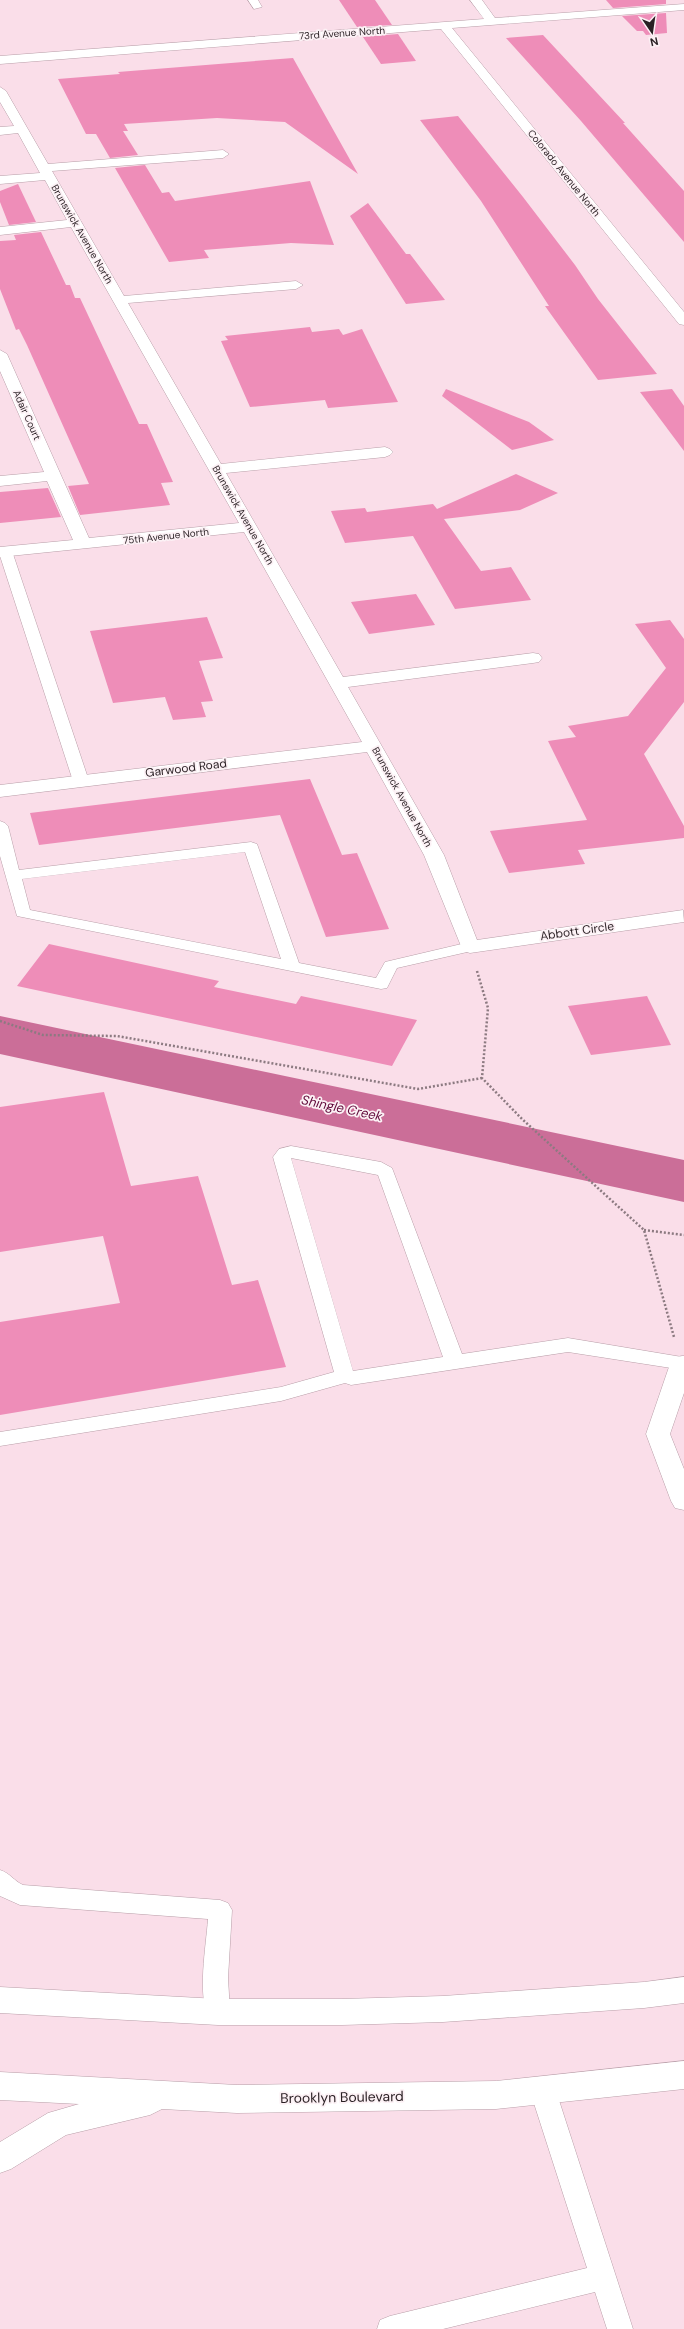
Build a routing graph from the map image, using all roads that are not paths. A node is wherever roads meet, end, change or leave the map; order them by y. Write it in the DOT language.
graph roads {
  1 [pos="476,0"];
  2 [pos="684,7"];
  3 [pos="492,22"];
  4 [pos="443,25"];
  5 [pos="0,60"];
  6 [pos="0,91"];
  7 [pos="22,129"];
  8 [pos="0,131"];
  9 [pos="223,154"];
  10 [pos="46,172"];
  11 [pos="0,180"];
  12 [pos="76,224"];
  13 [pos="0,231"];
  14 [pos="296,285"];
  15 [pos="120,300"];
  16 [pos="684,321"];
  17 [pos="1,360"];
  18 [pos="385,452"];
  19 [pos="217,469"];
  20 [pos="53,476"];
  21 [pos="0,481"];
  22 [pos="250,527"];
  23 [pos="83,544"];
  24 [pos="3,552"];
  25 [pos="533,658"];
  26 [pos="337,683"];
  27 [pos="373,746"];
  28 [pos="81,781"];
  29 [pos="0,791"];
  30 [pos="0,826"];
  31 [pos="13,875"];
  32 [pos="683,916"];
  33 [pos="470,947"];
  34 [pos="292,966"];
  35 [pos="455,1362"];
  36 [pos="682,1364"];
  37 [pos="345,1376"];
  38 [pos="0,1439"];
  39 [pos="684,1501"];
  40 [pos="0,1880"];
  41 [pos="684,1990"];
  42 [pos="0,2000"];
  43 [pos="218,2012"];
  44 [pos="684,2075"];
  45 [pos="0,2086"];
  46 [pos="542,2091"];
  47 [pos="173,2095"];
  48 [pos="0,2159"];
  49 [pos="603,2277"];
  50 [pos="390,2329"];
  51 [pos="620,2329"];
  1 -- 3 [label="street"];
  2 -- 3 [label="street, 73rd Avenue North"];
  3 -- 4 [label="street, 73rd Avenue North"];
  4 -- 5 [label="street, 73rd Avenue North"];
  4 -- 16 [label="street, Colorado Avenue North"];
  6 -- 7 [label="street, Brunswick Avenue North"];
  7 -- 8 [label="street"];
  7 -- 10 [label="street, Brunswick Avenue North"];
  9 -- 10 [label="street"];
  10 -- 11 [label="street"];
  10 -- 12 [label="street, Brunswick Avenue North"];
  12 -- 13 [label="street"];
  12 -- 15 [label="street, Brunswick Avenue North"];
  14 -- 15 [label="street"];
  15 -- 19 [label="street, Brunswick Avenue North"];
  17 -- 20 [label="street, Adair Court"];
  18 -- 19 [label="street"];
  19 -- 22 [label="street, Brunswick Avenue North"];
  20 -- 21 [label="street"];
  20 -- 23 [label="street"];
  22 -- 23 [label="street, 75th Avenue North"];
  22 -- 26 [label="street, Brunswick Avenue North"];
  23 -- 24 [label="street, 75th Avenue North"];
  24 -- 28 [label="lane"];
  25 -- 26 [label="street"];
  26 -- 27 [label="street, Brunswick Avenue North"];
  27 -- 28 [label="street, Garwood Road"];
  27 -- 33 [label="street, Brunswick Avenue North"];
  28 -- 29 [label="street, Garwood Road"];
  30 -- 31 [label="lane"];
  31 -- 34 [label="lane"];
  31 -- 34 [label="lane"];
  32 -- 33 [label="street, Abbott Circle"];
  33 -- 34 [label="lane"];
  35 -- 36 [label="lane"];
  35 -- 37 [label="lane"];
  35 -- 37 [label="lane"];
  36 -- 39 [label="street"];
  37 -- 38 [label="lane"];
  40 -- 43 [label="lane"];
  41 -- 43 [label="street"];
  42 -- 43 [label="street"];
  44 -- 46 [label="street, Brooklyn Boulevard"];
  45 -- 47 [label="street, Brooklyn Boulevard"];
  46 -- 47 [label="street, Brooklyn Boulevard"];
  46 -- 49 [label="lane"];
  47 -- 48 [label="street"];
  49 -- 50 [label="lane"];
  49 -- 51 [label="lane"];
}
